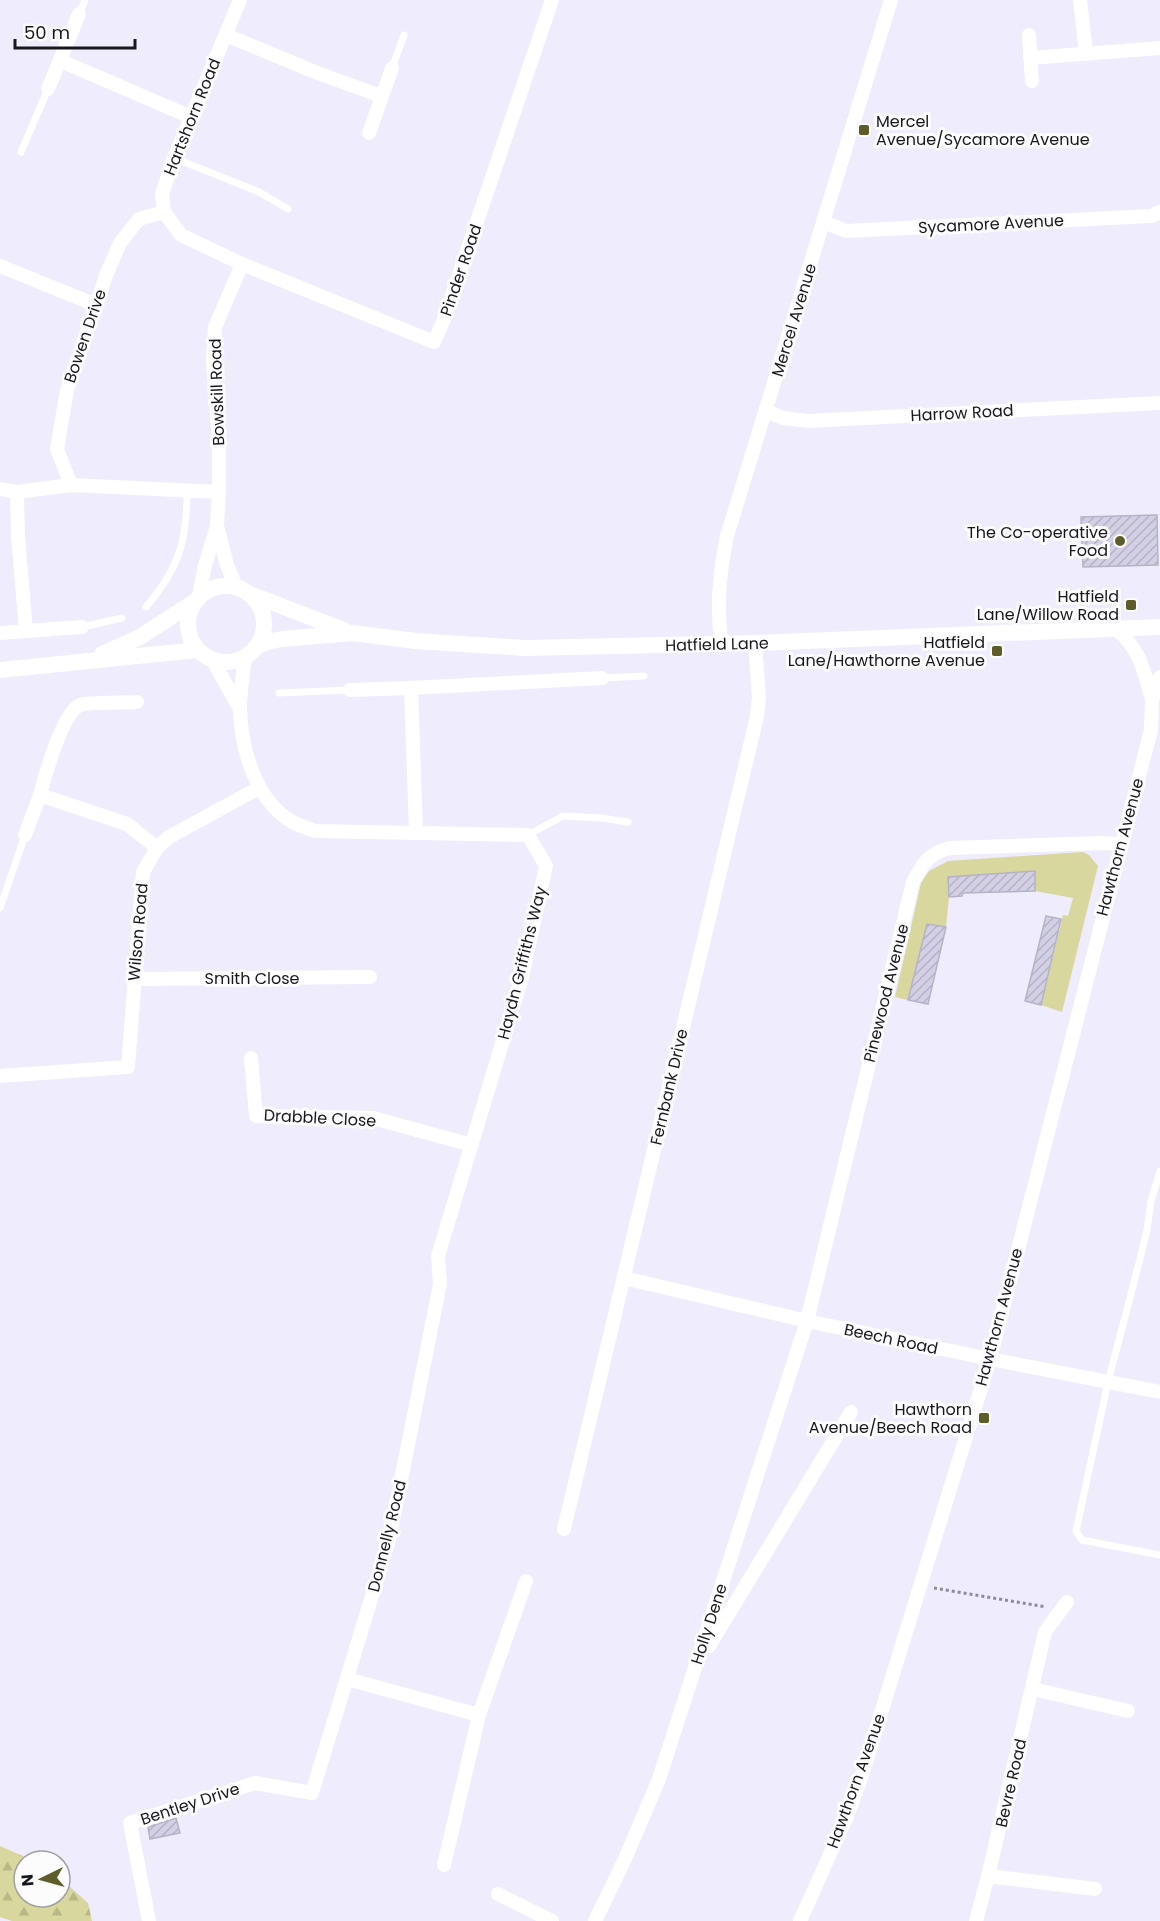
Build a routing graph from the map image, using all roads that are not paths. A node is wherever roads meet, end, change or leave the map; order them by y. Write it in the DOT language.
graph roads {
  1 [pos="86,0"];
  2 [pos="240,0"];
  3 [pos="552,0"];
  4 [pos="891,0"];
  5 [pos="1080,0"];
  6 [pos="79,14"];
  7 [pos="226,35"];
  8 [pos="404,35"];
  9 [pos="1029,35"];
  10 [pos="1160,48"];
  11 [pos="1086,53"];
  12 [pos="1030,58"];
  13 [pos="61,61"];
  14 [pos="392,68"];
  15 [pos="1032,81"];
  16 [pos="48,90"];
  17 [pos="381,96"];
  18 [pos="191,117"];
  19 [pos="369,133"];
  20 [pos="21,152"];
  21 [pos="174,159"];
  22 [pos="288,209"];
  23 [pos="164,212"];
  24 [pos="1160,212"];
  25 [pos="822,222"];
  26 [pos="242,264"];
  27 [pos="0,266"];
  28 [pos="96,305"];
  29 [pos="1160,406"];
  30 [pos="766,411"];
  31 [pos="71,485"];
  32 [pos="0,489"];
  33 [pos="187,491"];
  34 [pos="17,492"];
  35 [pos="219,492"];
  36 [pos="217,526"];
  37 [pos="243,591"];
  38 [pos="196,599"];
  39 [pos="146,607"];
  40 [pos="122,618"];
  41 [pos="82,627"];
  42 [pos="1160,627"];
  43 [pos="1115,628"];
  44 [pos="26,631"];
  45 [pos="0,633"];
  46 [pos="353,633"];
  47 [pos="721,643"];
  48 [pos="755,643"];
  49 [pos="257,646"];
  50 [pos="197,650"];
  51 [pos="244,658"];
  52 [pos="87,660"];
  53 [pos="213,661"];
  54 [pos="0,670"];
  55 [pos="644,676"];
  56 [pos="1160,677"];
  57 [pos="602,678"];
  58 [pos="411,688"];
  59 [pos="350,690"];
  60 [pos="279,693"];
  61 [pos="1152,700"];
  62 [pos="137,702"];
  63 [pos="240,709"];
  64 [pos="259,788"];
  65 [pos="40,795"];
  66 [pos="628,822"];
  67 [pos="416,832"];
  68 [pos="25,835"];
  69 [pos="528,835"];
  70 [pos="1121,844"];
  71 [pos="157,848"];
  72 [pos="0,908"];
  73 [pos="370,977"];
  74 [pos="134,979"];
  75 [pos="251,1058"];
  76 [pos="0,1076"];
  77 [pos="472,1145"];
  78 [pos="1160,1171"];
  79 [pos="440,1274"];
  80 [pos="624,1278"];
  81 [pos="807,1321"];
  82 [pos="990,1359"];
  83 [pos="1108,1382"];
  84 [pos="1160,1392"];
  85 [pos="851,1412"];
  86 [pos="564,1529"];
  87 [pos="1160,1555"];
  88 [pos="526,1581"];
  89 [pos="1064,1606"];
  90 [pos="696,1667"];
  91 [pos="347,1679"];
  92 [pos="1033,1689"];
  93 [pos="1128,1711"];
  94 [pos="479,1715"];
  95 [pos="312,1793"];
  96 [pos="444,1865"];
  97 [pos="988,1876"];
  98 [pos="1095,1889"];
  99 [pos="498,1894"];
  100 [pos="149,1921"];
  101 [pos="552,1921"];
  102 [pos="595,1921"];
  103 [pos="801,1921"];
  104 [pos="976,1921"];
  1 -- 6 [label="lane"];
  2 -- 7 [label="street, Hartshorn Road"];
  3 -- 26 [label="street, Pinder Road"];
  4 -- 25 [label="street, Mercel Avenue"];
  5 -- 11 [label="street"];
  6 -- 13 [label="street"];
  7 -- 17 [label="street"];
  7 -- 18 [label="street, Hartshorn Road"];
  8 -- 14 [label="lane"];
  9 -- 12 [label="street"];
  10 -- 11 [label="street"];
  11 -- 12 [label="street"];
  12 -- 15 [label="street"];
  13 -- 16 [label="street"];
  13 -- 18 [label="street"];
  14 -- 17 [label="street"];
  16 -- 20 [label="lane"];
  17 -- 19 [label="street"];
  18 -- 21 [label="street, Hartshorn Road"];
  21 -- 22 [label="lane"];
  21 -- 23 [label="street, Hartshorn Road"];
  23 -- 26 [label="street"];
  23 -- 28 [label="street, Bowen Drive"];
  24 -- 25 [label="street, Sycamore Avenue"];
  25 -- 30 [label="street, Mercel Avenue"];
  26 -- 35 [label="street, Bowskill Road"];
  27 -- 28 [label="street"];
  28 -- 31 [label="street, Bowen Drive"];
  29 -- 30 [label="street, Harrow Road"];
  30 -- 47 [label="street, Mercel Avenue"];
  31 -- 33 [label="street"];
  31 -- 34 [label="street"];
  32 -- 34 [label="street"];
  33 -- 35 [label="street"];
  33 -- 39 [label="lane"];
  34 -- 44 [label="street"];
  35 -- 36 [label="street, Bowskill Road"];
  36 -- 37 [label="street, Bowskill Road"];
  36 -- 38 [label="street, Bowskill Road"];
  37 -- 38 [label="street"];
  37 -- 46 [label="street"];
  37 -- 49 [label="street"];
  38 -- 50 [label="street"];
  38 -- 52 [label="street"];
  40 -- 41 [label="lane"];
  41 -- 44 [label="street"];
  42 -- 43 [label="street, Hatfield Lane"];
  43 -- 48 [label="street, Hatfield Lane"];
  43 -- 61 [label="street, Hawthorn Avenue"];
  44 -- 45 [label="street"];
  46 -- 47 [label="street, Hatfield Lane"];
  46 -- 49 [label="street"];
  47 -- 48 [label="street, Hatfield Lane"];
  48 -- 80 [label="street, Fernbank Drive"];
  49 -- 51 [label="street"];
  50 -- 52 [label="street"];
  50 -- 53 [label="street"];
  51 -- 53 [label="street"];
  51 -- 63 [label="street"];
  52 -- 54 [label="street"];
  53 -- 63 [label="street"];
  55 -- 57 [label="lane"];
  56 -- 61 [label="street, Hawthorn Avenue"];
  57 -- 58 [label="street"];
  58 -- 59 [label="street"];
  58 -- 67 [label="street"];
  59 -- 60 [label="lane"];
  61 -- 70 [label="street, Hawthorn Avenue"];
  62 -- 65 [label="street"];
  63 -- 64 [label="street"];
  64 -- 67 [label="street"];
  64 -- 71 [label="street, Wilson Road"];
  65 -- 68 [label="street"];
  65 -- 71 [label="street"];
  66 -- 69 [label="lane"];
  67 -- 69 [label="street"];
  68 -- 72 [label="lane"];
  69 -- 77 [label="street, Haydn Griffiths Way"];
  70 -- 81 [label="street, Pinewood Avenue"];
  70 -- 82 [label="street, Hawthorn Avenue"];
  71 -- 74 [label="street, Wilson Road"];
  73 -- 74 [label="street, Smith Close"];
  74 -- 76 [label="street, Wilson Road"];
  75 -- 77 [label="street, Drabble Close"];
  77 -- 79 [label="street, Haydn Griffiths Way"];
  78 -- 83 [label="lane"];
  79 -- 91 [label="street, Donnelly Road"];
  80 -- 81 [label="street, Beech Road"];
  80 -- 86 [label="street, Fernbank Drive"];
  81 -- 82 [label="street, Beech Road"];
  81 -- 90 [label="street, Holly Dene"];
  82 -- 83 [label="street, Beech Road"];
  82 -- 103 [label="street, Hawthorn Avenue"];
  83 -- 84 [label="street, Beech Road"];
  83 -- 87 [label="lane"];
  85 -- 90 [label="street"];
  88 -- 94 [label="street"];
  89 -- 92 [label="street, Bevre Road"];
  90 -- 102 [label="street, Holly Dene"];
  91 -- 94 [label="street"];
  91 -- 95 [label="street, Donnelly Road"];
  92 -- 93 [label="street"];
  92 -- 97 [label="street, Bevre Road"];
  94 -- 96 [label="street"];
  95 -- 100 [label="street, Bentley Drive"];
  97 -- 98 [label="street"];
  97 -- 104 [label="street, Bevre Road"];
  99 -- 101 [label="street"];
}
